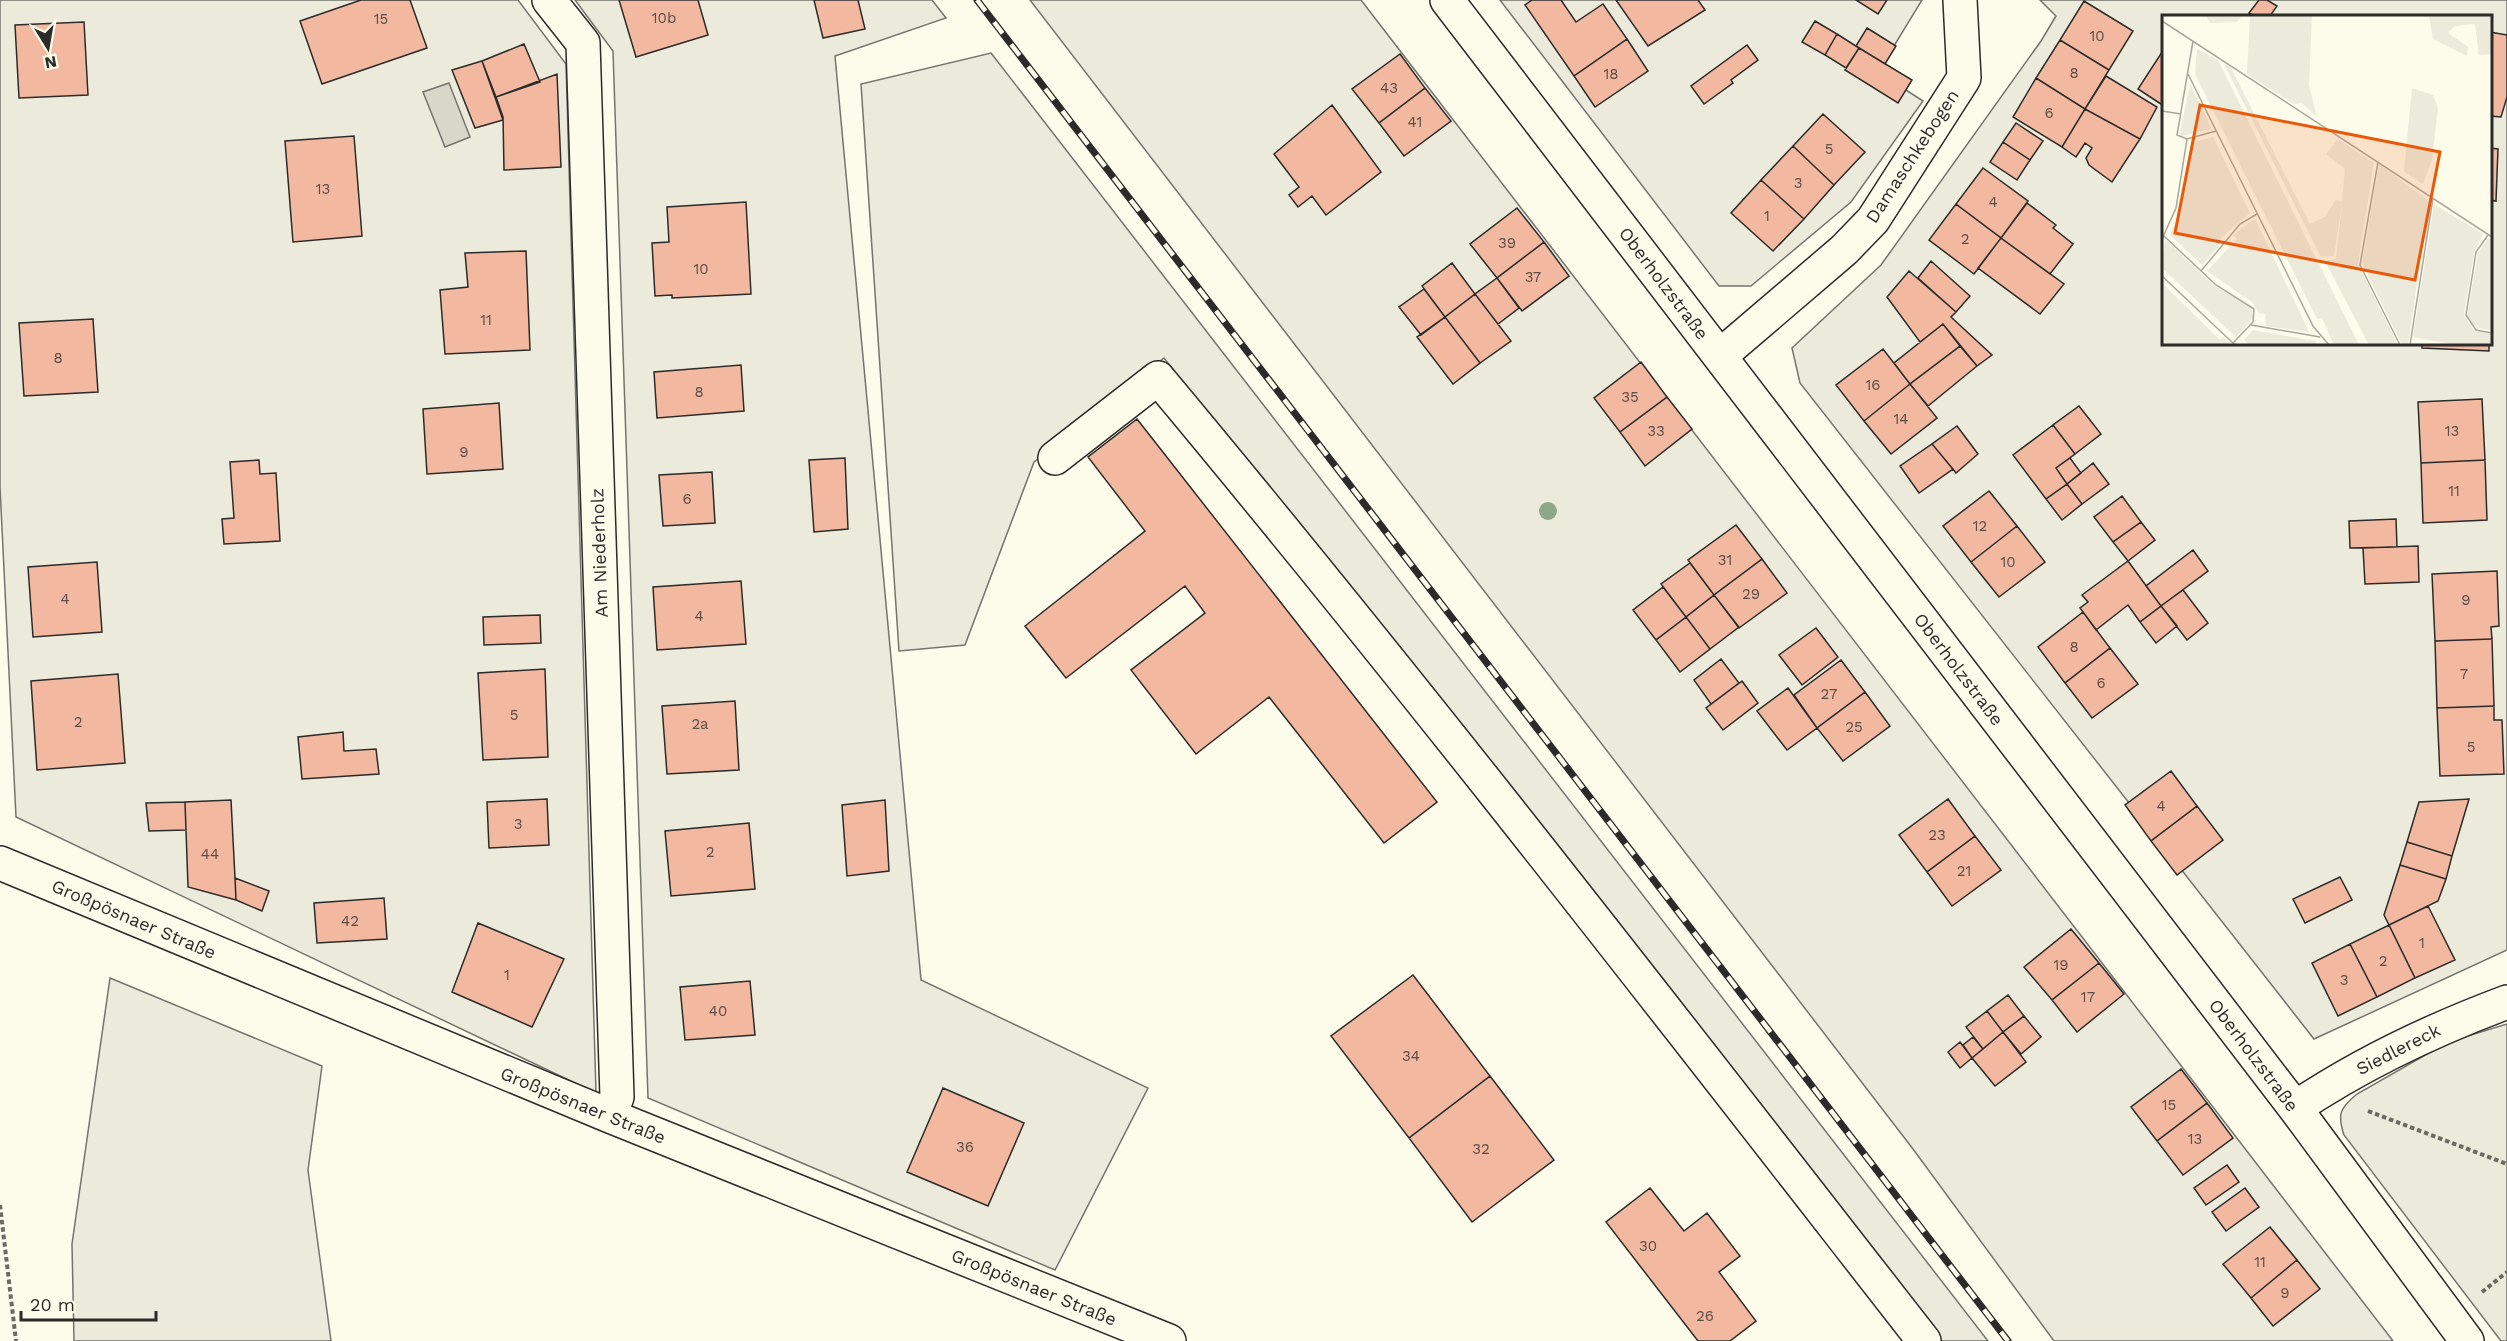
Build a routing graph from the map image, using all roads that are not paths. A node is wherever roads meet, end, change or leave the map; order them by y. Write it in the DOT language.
graph roads {
  1 [pos="549,0"];
  2 [pos="1447,0"];
  3 [pos="1960,0"];
  4 [pos="1720,356"];
  5 [pos="1055,458"];
  6 [pos="0,863"];
  7 [pos="2507,1002"];
  8 [pos="2295,1108"];
  9 [pos="610,1116"];
  10 [pos="1169,1341"];
  11 [pos="1924,1341"];
  12 [pos="2467,1341"];
  1 -- 9 [label="street, Am Niederholz"];
  2 -- 4 [label="street, Oberholzstraße"];
  3 -- 4 [label="street, Damaschkebogen"];
  4 -- 8 [label="street, Oberholzstraße"];
  5 -- 11 [label="street"];
  6 -- 9 [label="street, Großpösnaer Straße"];
  7 -- 8 [label="street, Siedlereck"];
  8 -- 12 [label="street, Oberholzstraße"];
  9 -- 10 [label="street, Großpösnaer Straße"];
}
